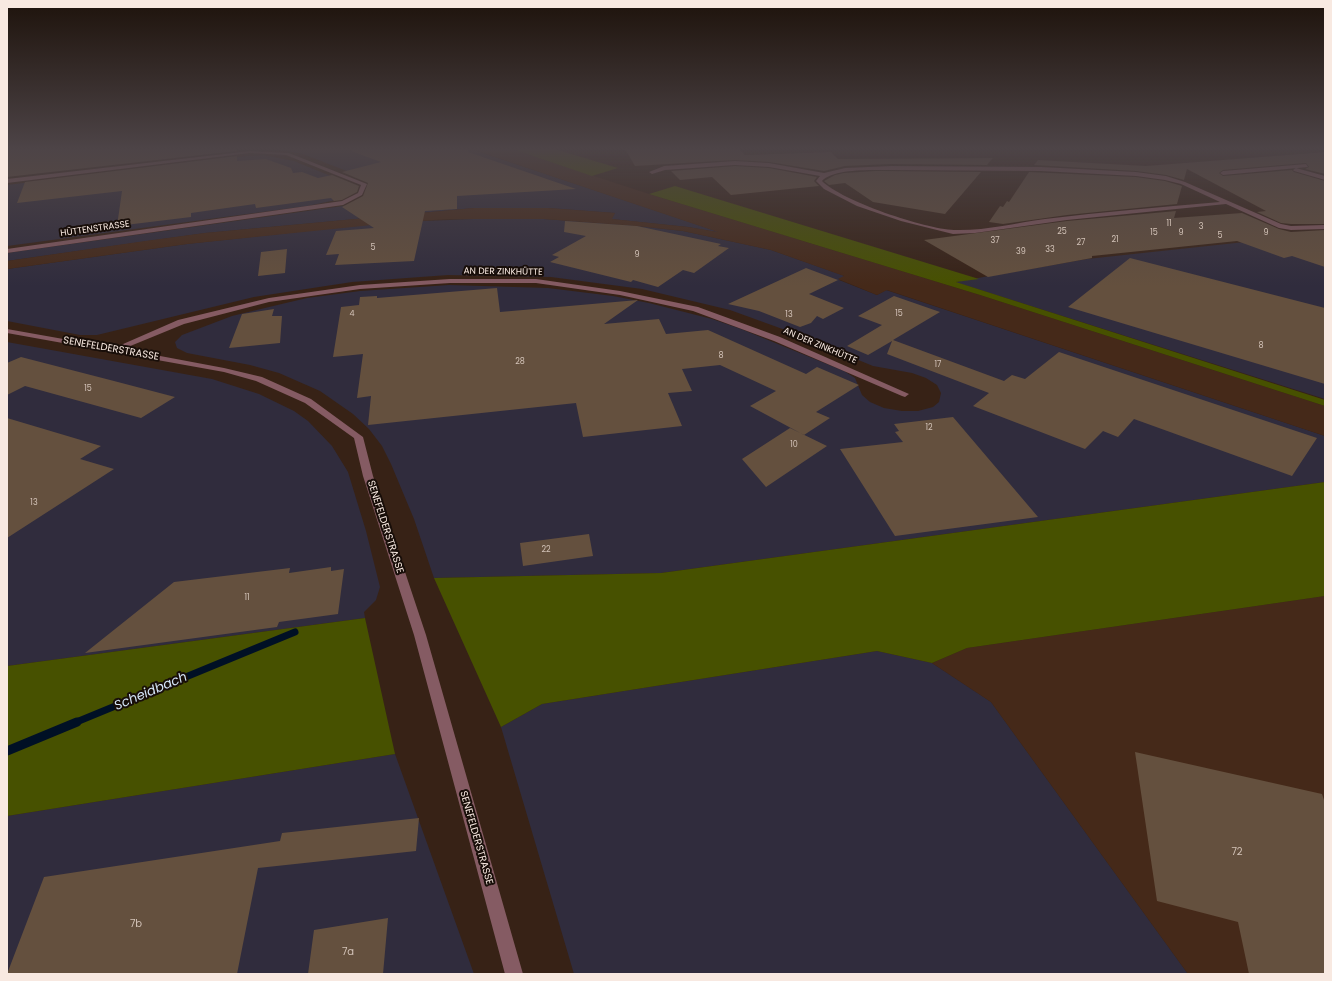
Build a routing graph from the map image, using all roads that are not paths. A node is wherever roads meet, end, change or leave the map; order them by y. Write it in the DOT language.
graph roads {
  1 [pos="359,195"];
  2 [pos="834,195"];
  3 [pos="1208,195"];
  4 [pos="1227,203"];
  5 [pos="1325,227"];
  6 [pos="7,251"];
  7 [pos="7,330"];
  8 [pos="115,350"];
  9 [pos="905,394"];
  10 [pos="514,974"];
  1 -- 6 [label="street, HÜTTENSTRASSE"];
  2 -- 4 [label="street"];
  3 -- 4 [label="street"];
  4 -- 5 [label="street"];
  7 -- 8 [label="street, SENEFELDERSTRASSE"];
  8 -- 9 [label="street, AN DER ZINKHÜTTE"];
  8 -- 10 [label="street, SENEFELDERSTRASSE"];
}
